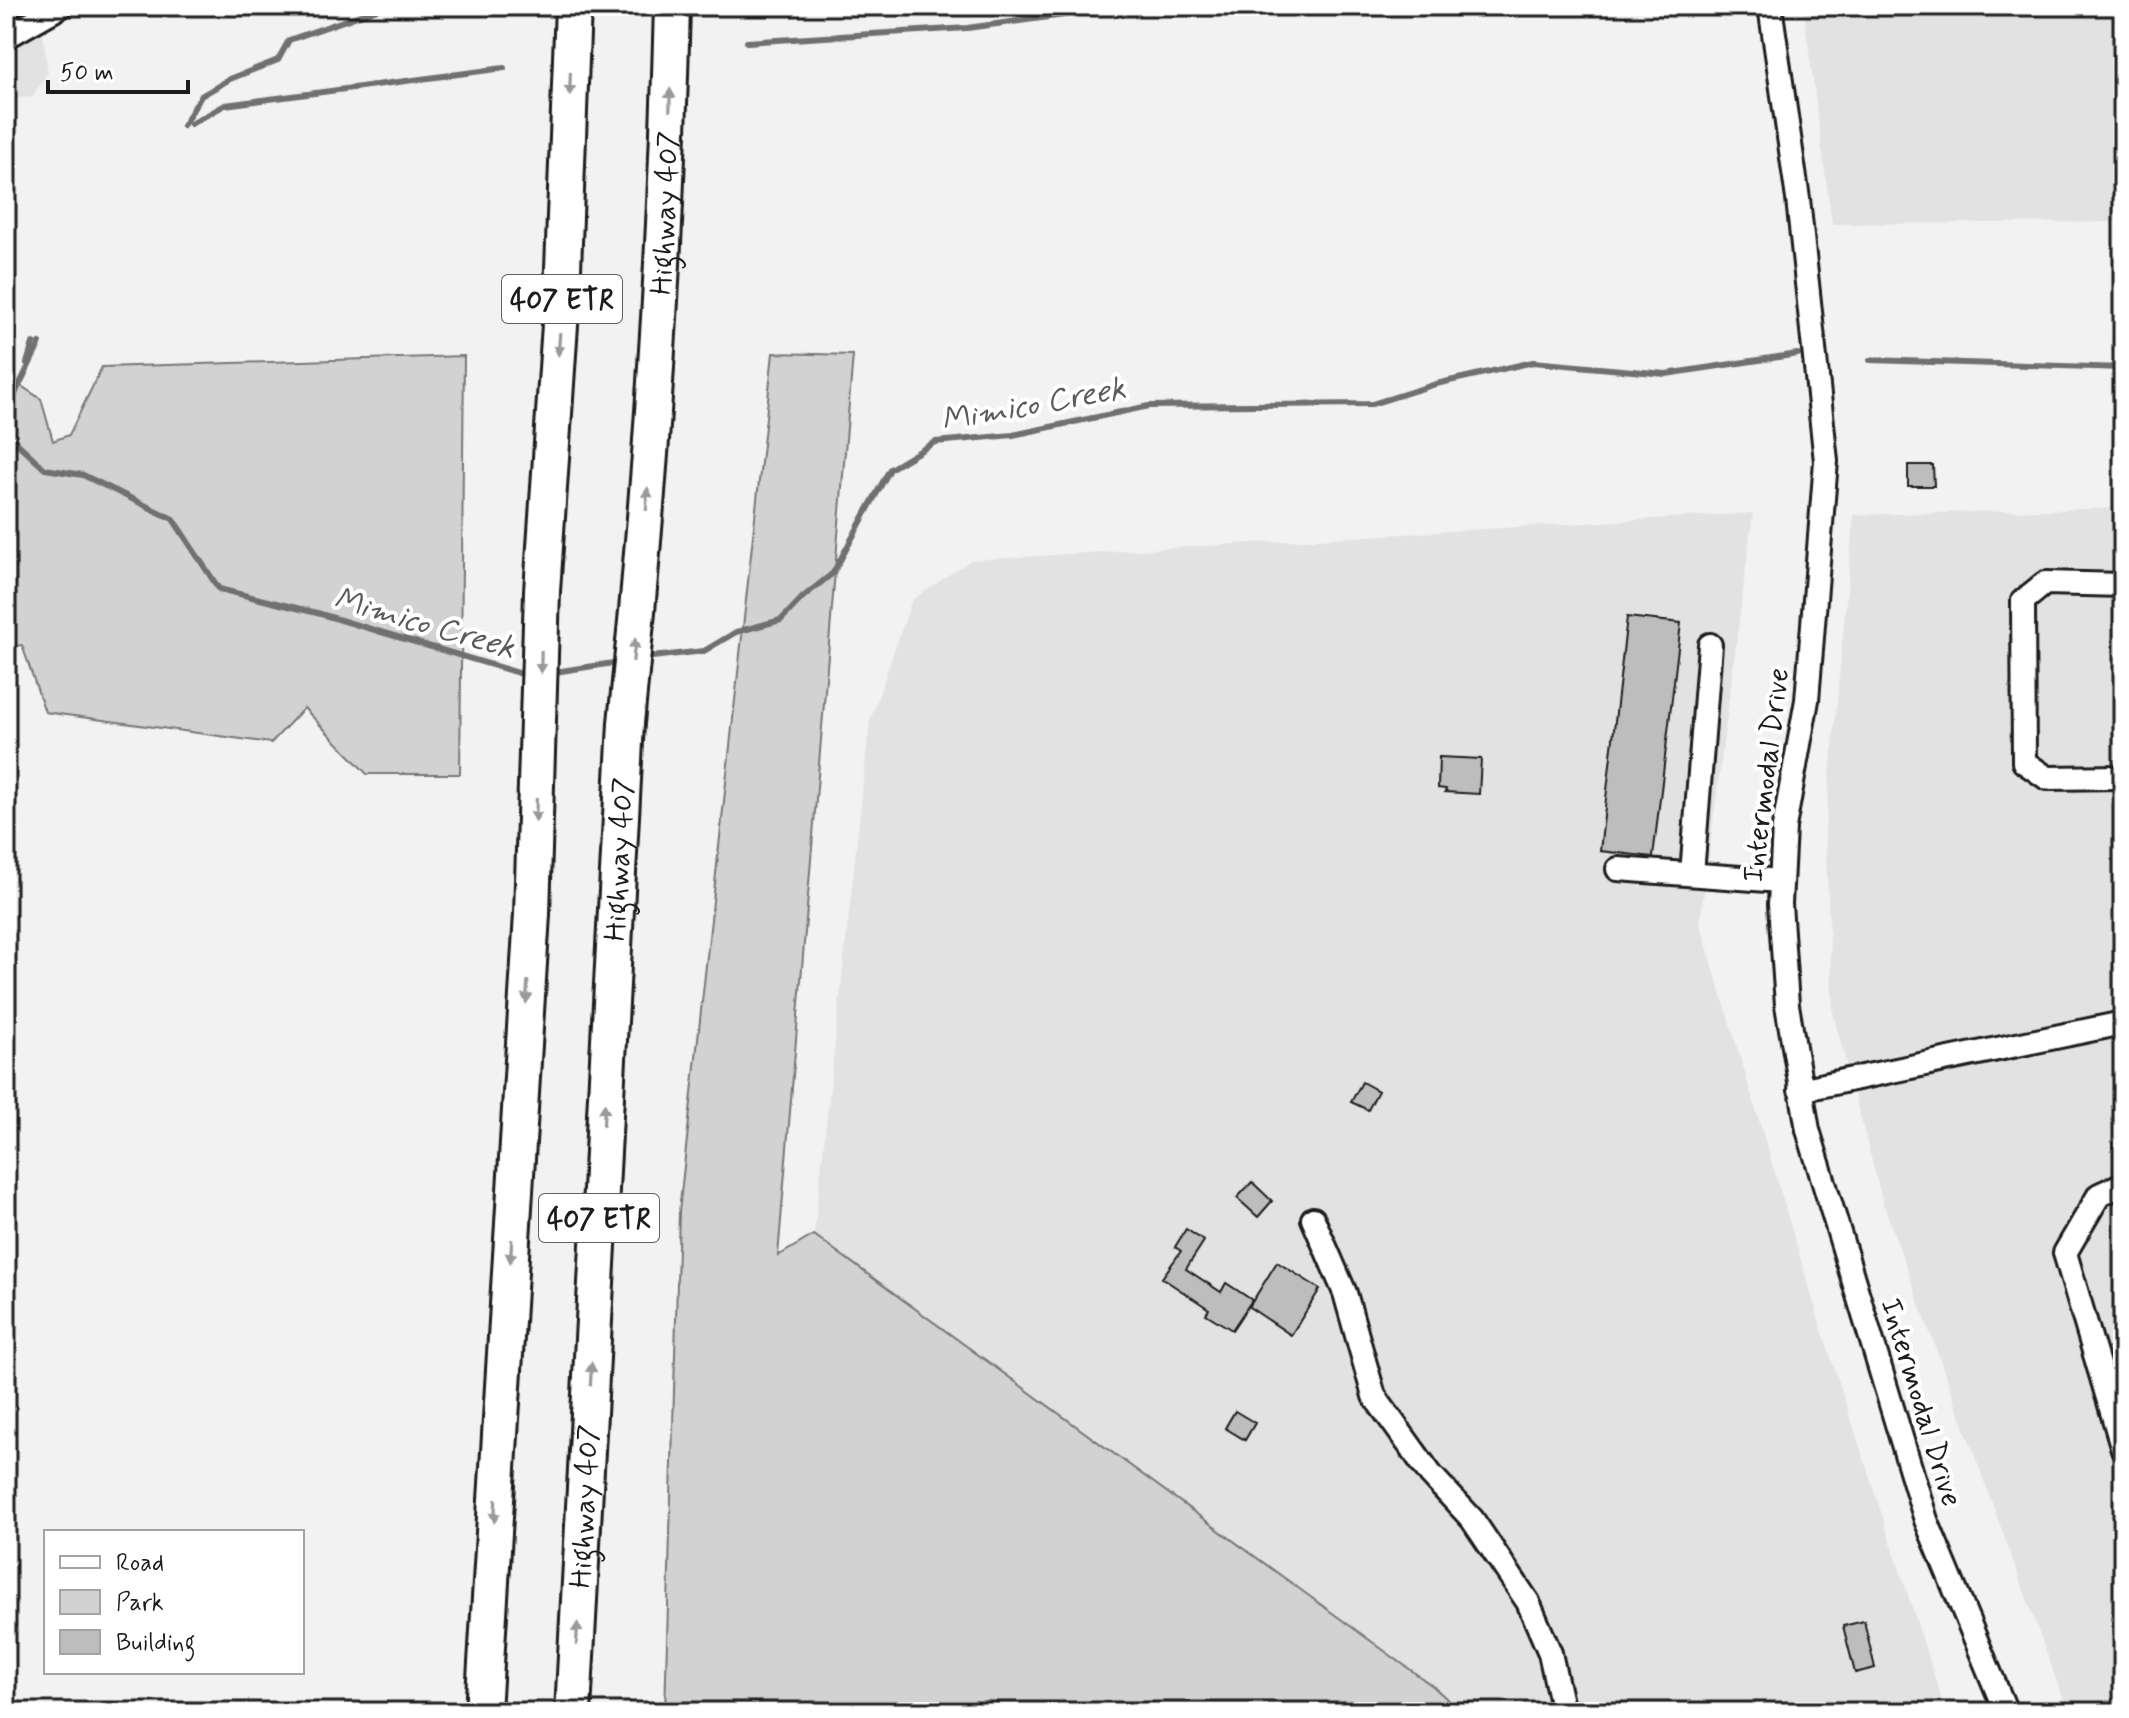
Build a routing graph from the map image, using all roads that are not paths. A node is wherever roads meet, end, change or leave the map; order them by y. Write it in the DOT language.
graph roads {
  1 [pos="61,6"];
  2 [pos="573,6"];
  3 [pos="672,6"];
  4 [pos="1770,6"];
  5 [pos="6,37"];
  6 [pos="2123,585"];
  7 [pos="1710,645"];
  8 [pos="2123,777"];
  9 [pos="1618,869"];
  10 [pos="1692,874"];
  11 [pos="1781,881"];
  12 [pos="2123,1023"];
  13 [pos="1800,1090"];
  14 [pos="2123,1184"];
  15 [pos="1313,1219"];
  16 [pos="2123,1449"];
  17 [pos="483,1712"];
  18 [pos="573,1712"];
  19 [pos="1563,1712"];
  20 [pos="2006,1712"];
  1 -- 5 [label="street"];
  2 -- 17 [label="highway, 407 ETR, one-way"];
  18 -- 3 [label="highway, Highway 407 / 407 ETR, one-way"];
  4 -- 11 [label="street, Intermodal Drive"];
  6 -- 8 [label="street"];
  7 -- 10 [label="street"];
  9 -- 10 [label="street"];
  10 -- 11 [label="street"];
  11 -- 13 [label="street, Intermodal Drive"];
  12 -- 13 [label="street"];
  13 -- 20 [label="street, Intermodal Drive"];
  14 -- 16 [label="street"];
  15 -- 19 [label="street"];
}
